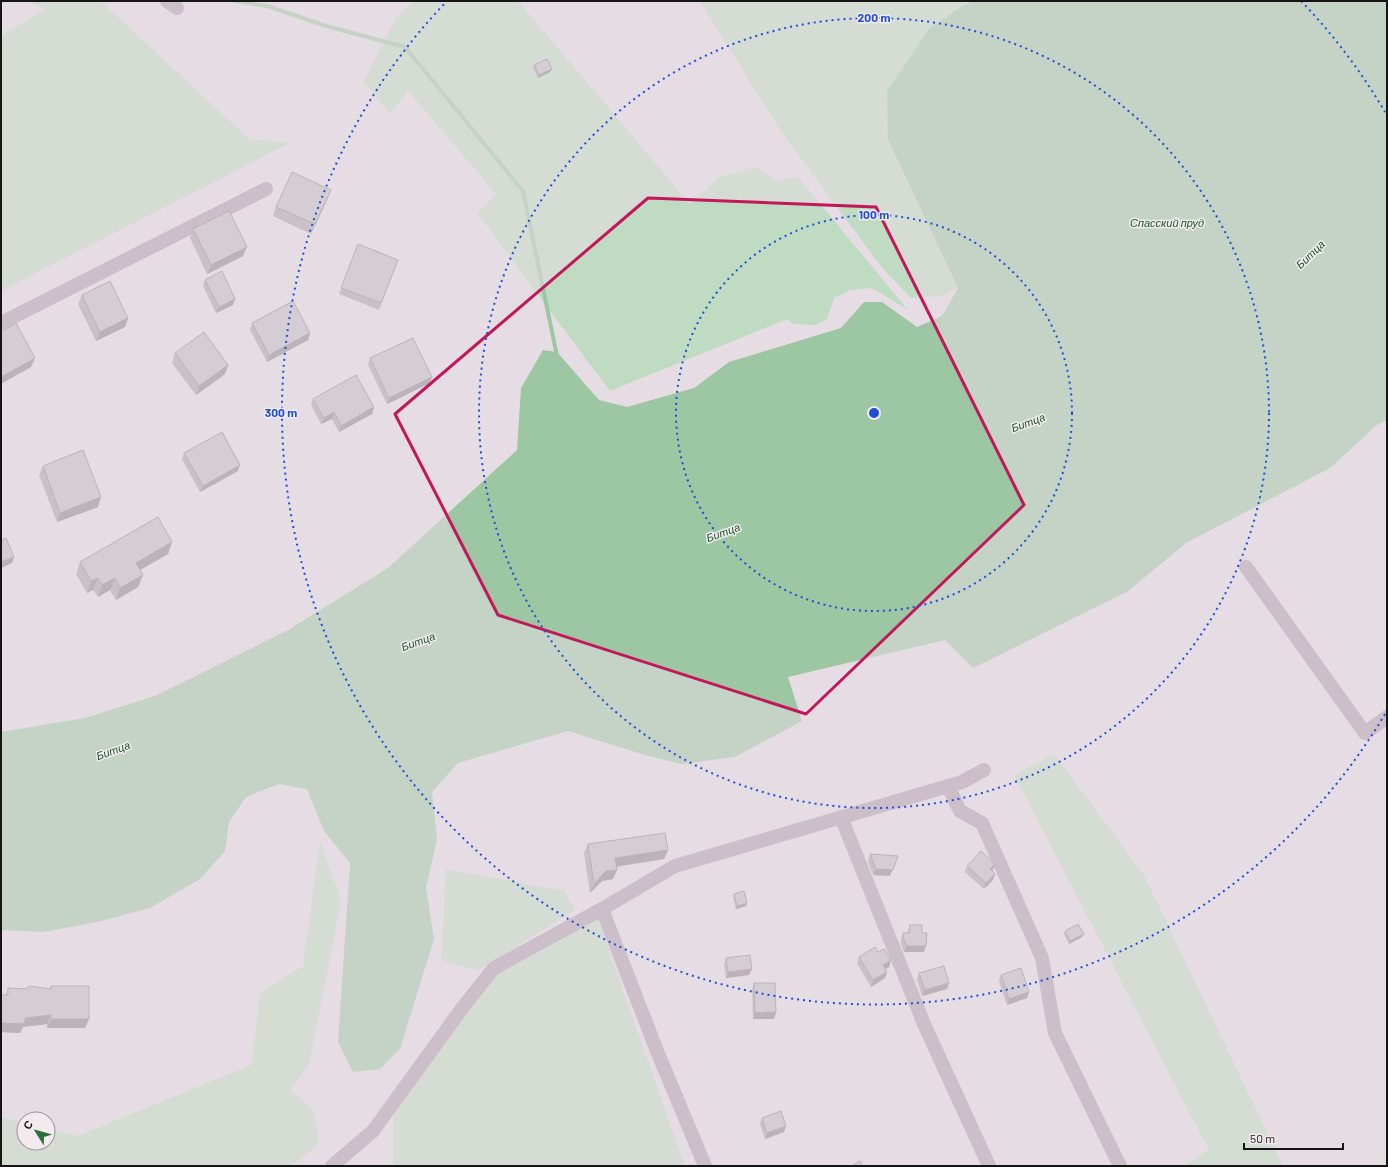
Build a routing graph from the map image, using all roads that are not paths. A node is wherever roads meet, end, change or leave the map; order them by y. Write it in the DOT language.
graph roads {
  1 [pos="266,189"];
  2 [pos="1,323"];
  3 [pos="1246,567"];
  4 [pos="1387,717"];
  5 [pos="984,770"];
  6 [pos="948,786"];
  7 [pos="841,817"];
  8 [pos="602,909"];
  9 [pos="332,1166"];
  10 [pos="705,1166"];
  11 [pos="989,1166"];
  12 [pos="1120,1166"];
  1 -- 2 [label="street"];
  3 -- 4 [label="street"];
  5 -- 6 [label="street"];
  6 -- 7 [label="street"];
  6 -- 12 [label="street"];
  7 -- 8 [label="street"];
  7 -- 11 [label="street"];
  8 -- 9 [label="street"];
  8 -- 10 [label="street"];
}
